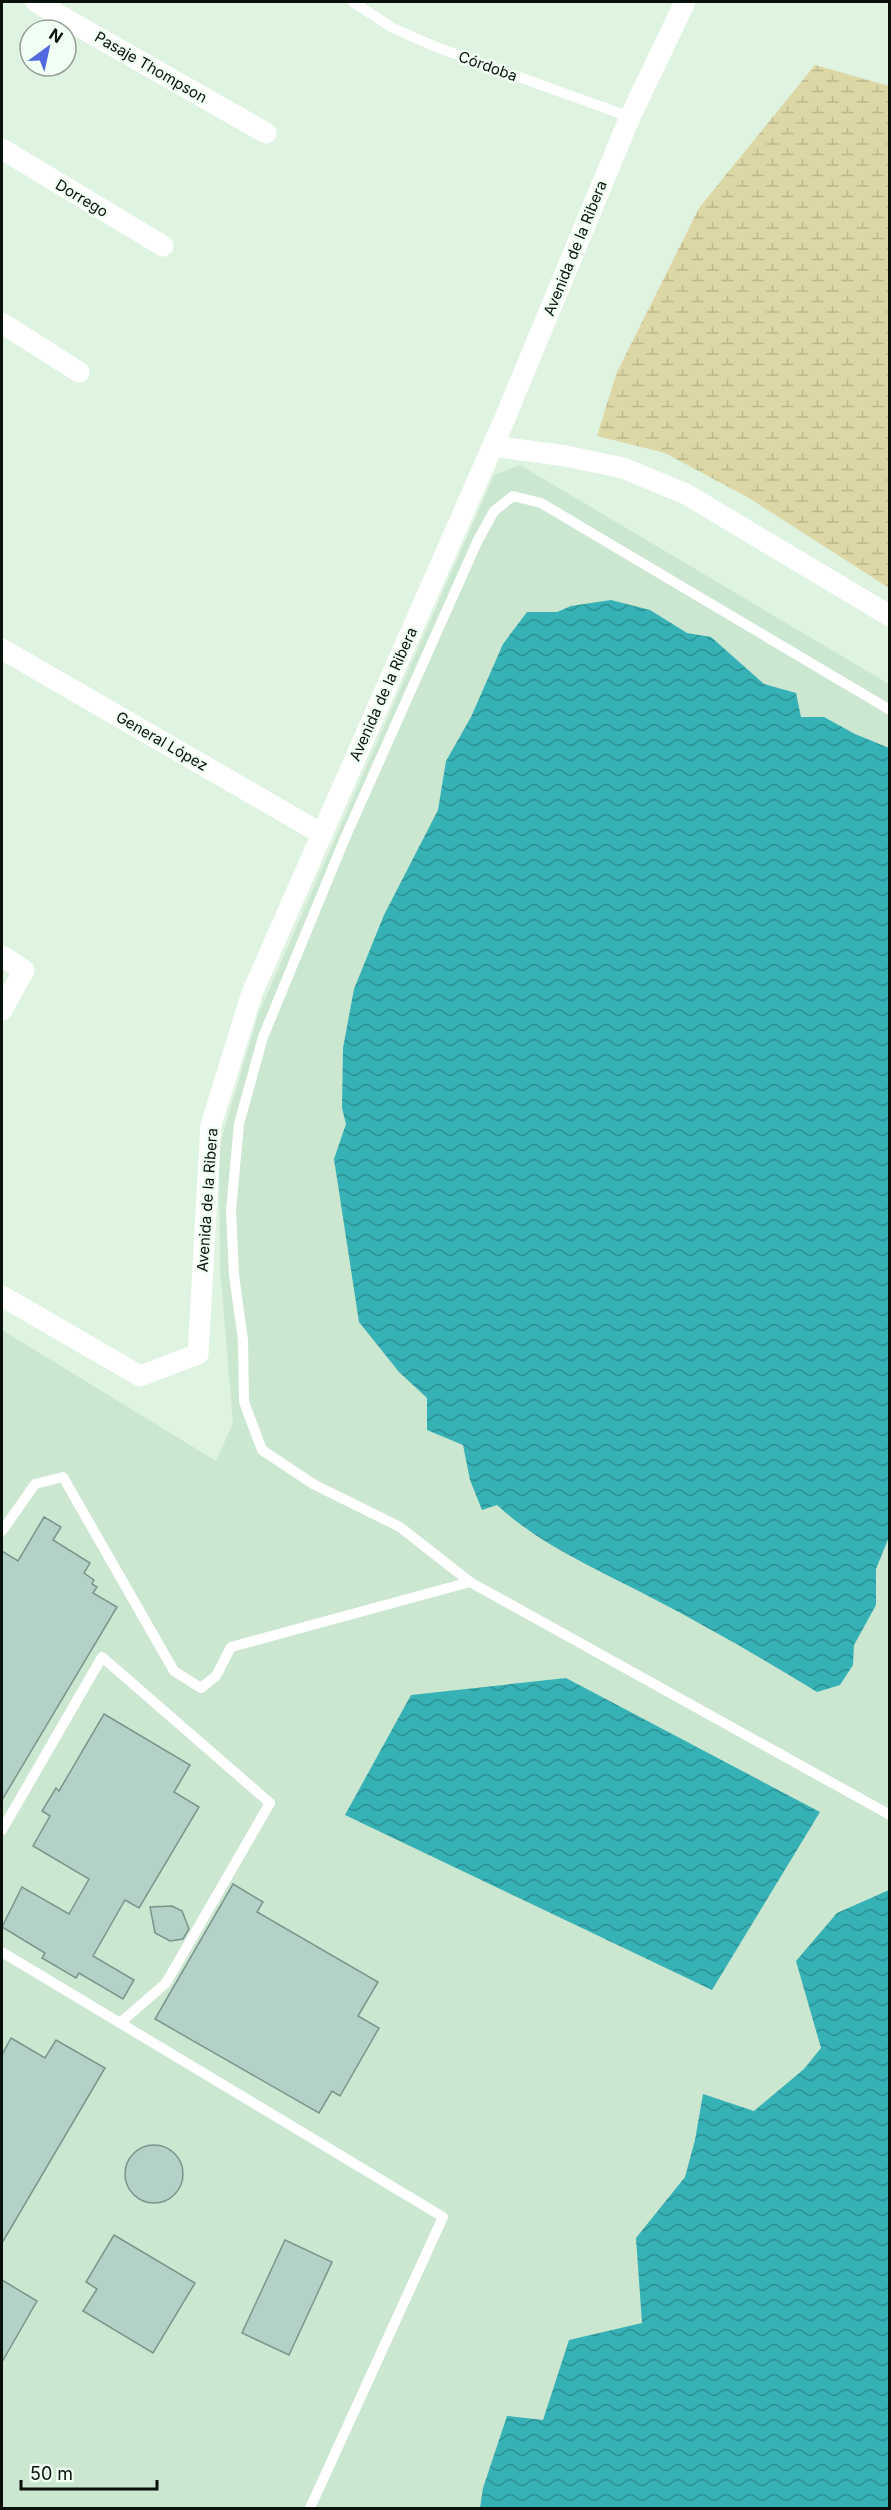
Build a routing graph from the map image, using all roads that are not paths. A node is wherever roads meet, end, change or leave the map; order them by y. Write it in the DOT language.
graph roads {
  1 [pos="36,2"];
  2 [pos="353,2"];
  3 [pos="685,2"];
  4 [pos="630,117"];
  5 [pos="266,133"];
  6 [pos="2,149"];
  7 [pos="163,246"];
  8 [pos="2,323"];
  9 [pos="79,372"];
  10 [pos="493,446"];
  11 [pos="890,616"];
  12 [pos="3,653"];
  13 [pos="890,710"];
  14 [pos="322,834"];
  15 [pos="2,956"];
  16 [pos="2,1010"];
  17 [pos="2,1296"];
  18 [pos="2,1531"];
  19 [pos="470,1582"];
  20 [pos="890,1815"];
  21 [pos="2,1830"];
  22 [pos="2,1952"];
  23 [pos="120,2023"];
  24 [pos="310,2508"];
  1 -- 5 [label="street, Pasaje Thompson"];
  2 -- 4 [label="lane, Córdoba"];
  3 -- 4 [label="street, Avenida de la Ribera"];
  4 -- 10 [label="street, Avenida de la Ribera"];
  6 -- 7 [label="street, Dorrego"];
  8 -- 9 [label="street"];
  10 -- 11 [label="street"];
  10 -- 14 [label="street, Avenida de la Ribera"];
  12 -- 14 [label="street, General López"];
  13 -- 19 [label="lane"];
  14 -- 17 [label="street, Avenida de la Ribera"];
  15 -- 16 [label="street"];
  18 -- 19 [label="lane"];
  19 -- 20 [label="lane"];
  21 -- 23 [label="lane"];
  22 -- 23 [label="lane"];
  23 -- 24 [label="lane"];
}
